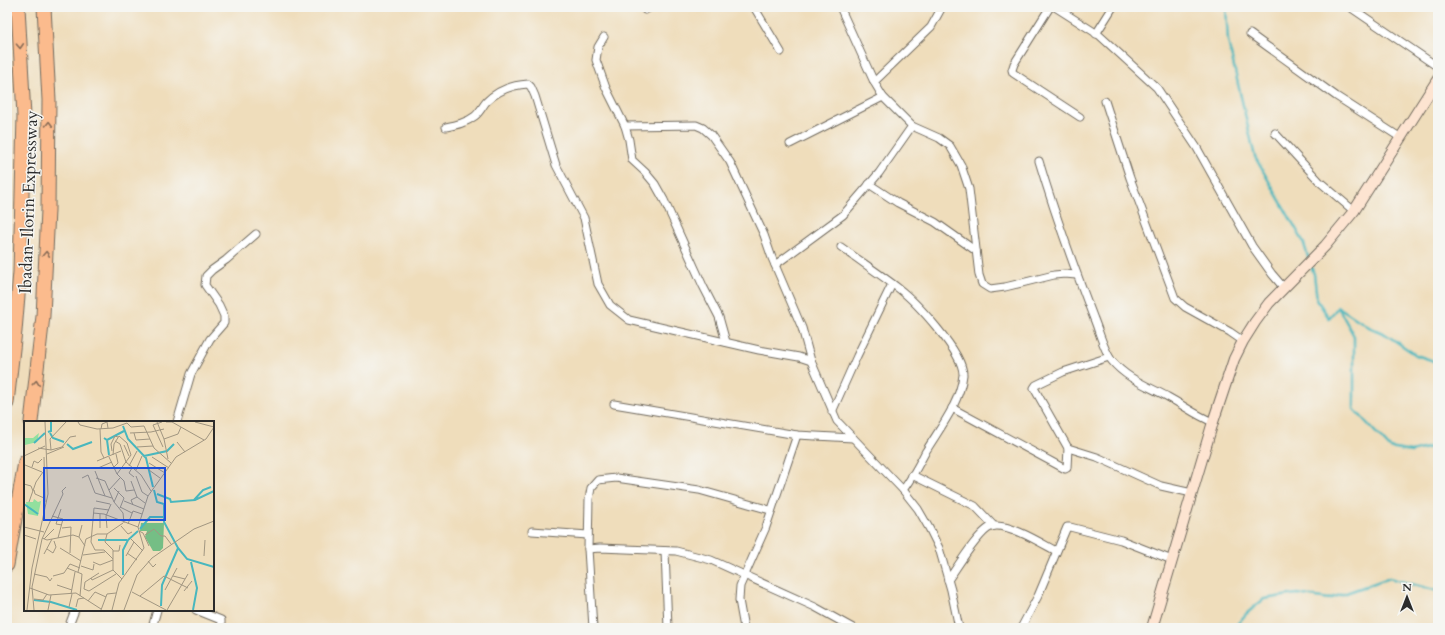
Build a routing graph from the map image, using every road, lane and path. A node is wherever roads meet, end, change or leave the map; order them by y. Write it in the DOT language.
graph roads {
  1 [pos="18,7"];
  2 [pos="44,7"];
  3 [pos="754,7"];
  4 [pos="840,7"];
  5 [pos="942,7"];
  6 [pos="1050,7"];
  7 [pos="1055,7"];
  8 [pos="1113,7"];
  9 [pos="1350,7"];
  10 [pos="1096,34"];
  11 [pos="1250,34"];
  12 [pos="604,37"];
  13 [pos="781,52"];
  14 [pos="1438,67"];
  15 [pos="1438,79"];
  16 [pos="874,82"];
  17 [pos="883,96"];
  18 [pos="1105,101"];
  19 [pos="1080,117"];
  20 [pos="625,126"];
  21 [pos="912,126"];
  22 [pos="446,127"];
  23 [pos="1275,133"];
  24 [pos="1401,138"];
  25 [pos="790,144"];
  26 [pos="1039,161"];
  27 [pos="869,184"];
  28 [pos="1354,211"];
  29 [pos="256,234"];
  30 [pos="841,247"];
  31 [pos="976,251"];
  32 [pos="775,265"];
  33 [pos="1076,275"];
  34 [pos="892,284"];
  35 [pos="1284,288"];
  36 [pos="1244,341"];
  37 [pos="726,342"];
  38 [pos="1109,357"];
  39 [pos="811,361"];
  40 [pos="7,403"];
  41 [pos="614,404"];
  42 [pos="952,408"];
  43 [pos="832,412"];
  44 [pos="31,421"];
  45 [pos="177,421"];
  46 [pos="1213,422"];
  47 [pos="796,435"];
  48 [pos="853,438"];
  49 [pos="1068,448"];
  50 [pos="24,468"];
  51 [pos="912,475"];
  52 [pos="902,490"];
  53 [pos="1192,493"];
  54 [pos="771,511"];
  55 [pos="994,526"];
  56 [pos="532,531"];
  57 [pos="588,535"];
  58 [pos="588,549"];
  59 [pos="665,551"];
  60 [pos="1056,551"];
  61 [pos="1172,560"];
  62 [pos="7,566"];
  63 [pos="744,575"];
  64 [pos="948,580"];
  65 [pos="75,611"];
  66 [pos="157,611"];
  67 [pos="198,611"];
  68 [pos="68,628"];
  69 [pos="152,628"];
  70 [pos="221,628"];
  71 [pos="593,628"];
  72 [pos="668,628"];
  73 [pos="744,628"];
  74 [pos="853,628"];
  75 [pos="958,628"];
  76 [pos="1021,628"];
  77 [pos="1152,628"];
  1 -- 40 [label="highway, Ibadan-Ilorin Expressway, one-way"];
  44 -- 2 [label="highway, Ibadan-Ilorin Expressway, one-way"];
  3 -- 13 [label="street"];
  4 -- 16 [label="street"];
  5 -- 16 [label="street"];
  6 -- 19 [label="street"];
  7 -- 10 [label="street"];
  8 -- 10 [label="street"];
  9 -- 14 [label="street"];
  10 -- 35 [label="street"];
  11 -- 24 [label="street"];
  12 -- 20 [label="street"];
  15 -- 24 [label="main road"];
  16 -- 17 [label="street"];
  17 -- 21 [label="street"];
  17 -- 25 [label="street"];
  18 -- 36 [label="street"];
  20 -- 32 [label="street"];
  20 -- 37 [label="street"];
  21 -- 27 [label="street"];
  21 -- 31 [label="street"];
  22 -- 37 [label="street"];
  23 -- 28 [label="street"];
  24 -- 28 [label="main road"];
  26 -- 33 [label="street"];
  27 -- 31 [label="street"];
  27 -- 32 [label="street"];
  28 -- 35 [label="main road"];
  29 -- 45 [label="street"];
  30 -- 34 [label="street"];
  31 -- 33 [label="street"];
  32 -- 39 [label="street"];
  33 -- 38 [label="street"];
  34 -- 42 [label="street"];
  34 -- 43 [label="street"];
  35 -- 36 [label="main road"];
  36 -- 46 [label="main road"];
  37 -- 39 [label="street"];
  38 -- 46 [label="street"];
  38 -- 49 [label="street"];
  39 -- 43 [label="street"];
  41 -- 47 [label="street"];
  42 -- 49 [label="street"];
  42 -- 51 [label="street"];
  43 -- 48 [label="street"];
  46 -- 53 [label="main road"];
  47 -- 48 [label="street"];
  47 -- 54 [label="street"];
  48 -- 52 [label="street"];
  49 -- 53 [label="street"];
  50 -- 62 [label="highway"];
  51 -- 52 [label="street"];
  51 -- 55 [label="street"];
  52 -- 64 [label="street"];
  53 -- 61 [label="main road"];
  54 -- 57 [label="street"];
  54 -- 63 [label="street"];
  55 -- 60 [label="street"];
  55 -- 64 [label="street"];
  56 -- 57 [label="street"];
  57 -- 58 [label="street"];
  58 -- 59 [label="street"];
  58 -- 71 [label="street"];
  59 -- 63 [label="street"];
  59 -- 72 [label="street"];
  60 -- 61 [label="street"];
  60 -- 76 [label="street"];
  61 -- 77 [label="main road"];
  63 -- 73 [label="street"];
  63 -- 74 [label="street"];
  64 -- 75 [label="street"];
  65 -- 68 [label="street"];
  66 -- 69 [label="street"];
  67 -- 70 [label="street"];
}
